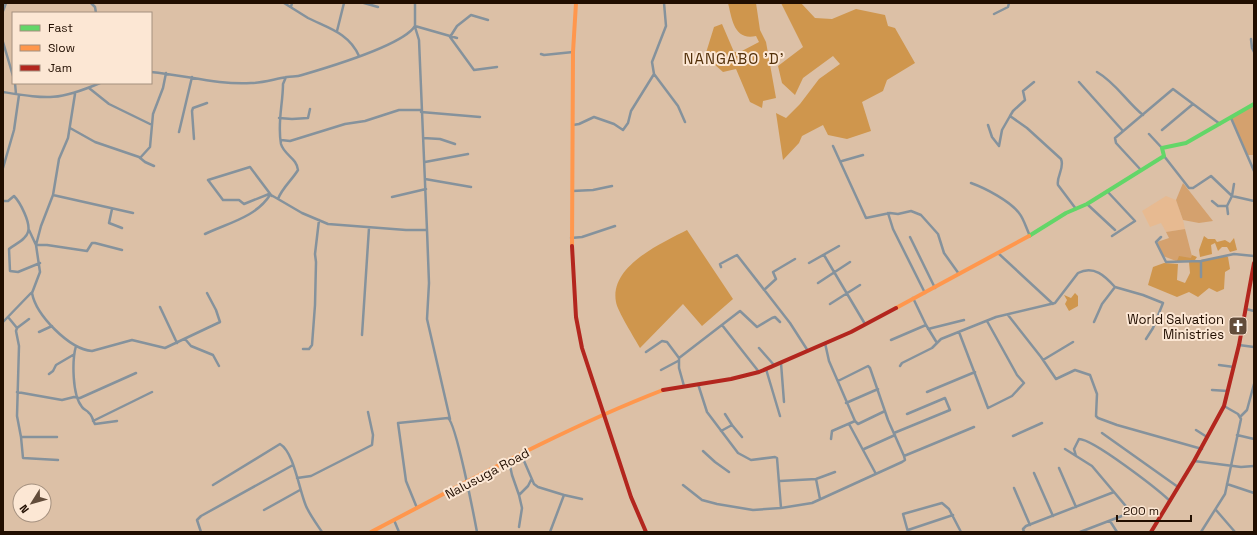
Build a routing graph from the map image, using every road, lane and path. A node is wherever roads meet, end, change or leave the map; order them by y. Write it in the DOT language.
graph roads {
  1 [pos="6,3"];
  2 [pos="91,3"];
  3 [pos="284,3"];
  4 [pos="292,3"];
  5 [pos="344,3"];
  6 [pos="364,3"];
  7 [pos="415,3"];
  8 [pos="576,3"];
  9 [pos="664,3"];
  10 [pos="1009,3"];
  11 [pos="291,7"];
  12 [pos="378,8"];
  13 [pos="3,10"];
  14 [pos="96,12"];
  15 [pos="994,14"];
  16 [pos="488,20"];
  17 [pos="415,27"];
  18 [pos="337,31"];
  19 [pos="450,37"];
  20 [pos="457,38"];
  21 [pos="1251,39"];
  22 [pos="3,42"];
  23 [pos="573,52"];
  24 [pos="1254,52"];
  25 [pos="4,53"];
  26 [pos="541,54"];
  27 [pos="359,56"];
  28 [pos="497,67"];
  29 [pos="152,72"];
  30 [pos="1097,72"];
  31 [pos="12,73"];
  32 [pos="166,73"];
  33 [pos="654,74"];
  34 [pos="192,77"];
  35 [pos="286,77"];
  36 [pos="1034,82"];
  37 [pos="1079,82"];
  38 [pos="15,84"];
  39 [pos="98,84"];
  40 [pos="89,88"];
  41 [pos="3,92"];
  42 [pos="18,94"];
  43 [pos="75,94"];
  44 [pos="207,103"];
  45 [pos="1192,104"];
  46 [pos="1254,104"];
  47 [pos="310,109"];
  48 [pos="421,111"];
  49 [pos="1143,115"];
  50 [pos="1010,116"];
  51 [pos="480,117"];
  52 [pos="279,118"];
  53 [pos="1230,118"];
  54 [pos="685,122"];
  55 [pos="1220,124"];
  56 [pos="152,125"];
  57 [pos="573,125"];
  58 [pos="988,125"];
  59 [pos="70,128"];
  60 [pos="1162,130"];
  61 [pos="1123,131"];
  62 [pos="179,132"];
  63 [pos="1149,134"];
  64 [pos="424,138"];
  65 [pos="194,139"];
  66 [pos="281,140"];
  67 [pos="455,144"];
  68 [pos="833,146"];
  69 [pos="1162,148"];
  70 [pos="468,154"];
  71 [pos="863,155"];
  72 [pos="1164,156"];
  73 [pos="140,158"];
  74 [pos="842,161"];
  75 [pos="425,162"];
  76 [pos="154,166"];
  77 [pos="3,168"];
  78 [pos="1140,169"];
  79 [pos="1254,171"];
  80 [pos="425,179"];
  81 [pos="971,183"];
  82 [pos="1234,184"];
  83 [pos="612,186"];
  84 [pos="471,187"];
  85 [pos="426,189"];
  86 [pos="572,191"];
  87 [pos="1107,191"];
  88 [pos="53,194"];
  89 [pos="271,195"];
  90 [pos="1232,196"];
  91 [pos="392,197"];
  92 [pos="278,199"];
  93 [pos="3,201"];
  94 [pos="1212,201"];
  95 [pos="1254,201"];
  96 [pos="1087,204"];
  97 [pos="1227,206"];
  98 [pos="112,209"];
  99 [pos="1076,209"];
  100 [pos="133,213"];
  101 [pos="888,213"];
  102 [pos="1228,214"];
  103 [pos="319,220"];
  104 [pos="615,226"];
  105 [pos="122,228"];
  106 [pos="369,228"];
  107 [pos="29,229"];
  108 [pos="427,230"];
  109 [pos="1115,230"];
  110 [pos="205,234"];
  111 [pos="1030,236"];
  112 [pos="1112,236"];
  113 [pos="910,237"];
  114 [pos="1161,237"];
  115 [pos="571,238"];
  116 [pos="36,245"];
  117 [pos="839,246"];
  118 [pos="122,250"];
  119 [pos="998,253"];
  120 [pos="824,255"];
  121 [pos="1254,256"];
  122 [pos="795,259"];
  123 [pos="1201,260"];
  124 [pos="850,262"];
  125 [pos="40,263"];
  126 [pos="809,263"];
  127 [pos="1254,263"];
  128 [pos="720,264"];
  129 [pos="834,273"];
  130 [pos="959,274"];
  131 [pos="1201,277"];
  132 [pos="818,283"];
  133 [pos="1252,284"];
  134 [pos="860,285"];
  135 [pos="1115,287"];
  136 [pos="935,288"];
  137 [pos="764,290"];
  138 [pos="207,292"];
  139 [pos="32,293"];
  140 [pos="846,294"];
  141 [pos="925,294"];
  142 [pos="29,296"];
  143 [pos="33,297"];
  144 [pos="913,298"];
  145 [pos="830,304"];
  146 [pos="1053,304"];
  147 [pos="160,307"];
  148 [pos="1246,309"];
  149 [pos="1254,311"];
  150 [pos="1008,315"];
  151 [pos="8,317"];
  152 [pos="29,320"];
  153 [pos="964,320"];
  154 [pos="986,321"];
  155 [pos="3,322"];
  156 [pos="780,322"];
  157 [pos="1094,322"];
  158 [pos="722,325"];
  159 [pos="865,325"];
  160 [pos="926,325"];
  161 [pos="52,326"];
  162 [pos="17,328"];
  163 [pos="928,329"];
  164 [pos="39,332"];
  165 [pos="959,332"];
  166 [pos="362,334"];
  167 [pos="184,339"];
  168 [pos="1146,339"];
  169 [pos="891,340"];
  170 [pos="1073,342"];
  171 [pos="177,343"];
  172 [pos="825,343"];
  173 [pos="937,343"];
  174 [pos="76,346"];
  175 [pos="1239,346"];
  176 [pos="1254,347"];
  177 [pos="759,348"];
  178 [pos="303,349"];
  179 [pos="808,351"];
  180 [pos="646,352"];
  181 [pos="73,355"];
  182 [pos="679,360"];
  183 [pos="1043,360"];
  184 [pos="780,362"];
  185 [pos="774,365"];
  186 [pos="1219,365"];
  187 [pos="219,366"];
  188 [pos="900,366"];
  189 [pos="1234,367"];
  190 [pos="765,368"];
  191 [pos="661,370"];
  192 [pos="759,372"];
  193 [pos="975,372"];
  194 [pos="136,373"];
  195 [pos="48,374"];
  196 [pos="838,381"];
  197 [pos="698,383"];
  198 [pos="1254,384"];
  199 [pos="684,386"];
  200 [pos="878,389"];
  201 [pos="1212,390"];
  202 [pos="1228,391"];
  203 [pos="17,392"];
  204 [pos="152,392"];
  205 [pos="927,392"];
  206 [pos="78,398"];
  207 [pos="784,402"];
  208 [pos="846,403"];
  209 [pos="1224,406"];
  210 [pos="885,411"];
  211 [pos="368,412"];
  212 [pos="604,414"];
  213 [pos="725,414"];
  214 [pos="907,414"];
  215 [pos="780,416"];
  216 [pos="1240,416"];
  217 [pos="450,419"];
  218 [pos="93,421"];
  219 [pos="117,421"];
  220 [pos="855,421"];
  221 [pos="1042,423"];
  222 [pos="732,424"];
  223 [pos="849,424"];
  224 [pos="974,427"];
  225 [pos="1196,430"];
  226 [pos="721,432"];
  227 [pos="1102,432"];
  228 [pos="895,434"];
  229 [pos="1237,435"];
  230 [pos="742,436"];
  231 [pos="1013,436"];
  232 [pos="21,437"];
  233 [pos="57,437"];
  234 [pos="1207,437"];
  235 [pos="831,439"];
  236 [pos="1254,439"];
  237 [pos="864,449"];
  238 [pos="1065,449"];
  239 [pos="1202,449"];
  240 [pos="703,451"];
  241 [pos="521,454"];
  242 [pos="904,456"];
  243 [pos="1076,456"];
  244 [pos="58,460"];
  245 [pos="509,461"];
  246 [pos="1194,461"];
  247 [pos="293,465"];
  248 [pos="1231,465"];
  249 [pos="1254,466"];
  250 [pos="1059,468"];
  251 [pos="729,472"];
  252 [pos="835,472"];
  253 [pos="1034,473"];
  254 [pos="876,474"];
  255 [pos="297,478"];
  256 [pos="816,479"];
  257 [pos="532,480"];
  258 [pos="780,481"];
  259 [pos="466,482"];
  260 [pos="1227,484"];
  261 [pos="213,485"];
  262 [pos="683,485"];
  263 [pos="1178,487"];
  264 [pos="1014,488"];
  265 [pos="300,490"];
  266 [pos="1114,492"];
  267 [pos="1254,493"];
  268 [pos="564,494"];
  269 [pos="519,495"];
  270 [pos="582,499"];
  271 [pos="820,499"];
  272 [pos="1169,500"];
  273 [pos="1076,507"];
  274 [pos="417,508"];
  275 [pos="781,508"];
  276 [pos="785,508"];
  277 [pos="1216,509"];
  278 [pos="264,510"];
  279 [pos="953,515"];
  280 [pos="1219,515"];
  281 [pos="1053,516"];
  282 [pos="1210,516"];
  283 [pos="394,520"];
  284 [pos="1110,521"];
  285 [pos="1030,525"];
  286 [pos="519,528"];
  287 [pos="908,531"];
  288 [pos="201,532"];
  289 [pos="322,532"];
  290 [pos="371,532"];
  291 [pos="399,532"];
  292 [pos="477,532"];
  293 [pos="550,532"];
  294 [pos="646,532"];
  295 [pos="961,532"];
  296 [pos="1024,532"];
  297 [pos="1080,532"];
  298 [pos="1117,532"];
  299 [pos="1151,532"];
  300 [pos="1201,532"];
  301 [pos="1235,532"];
  1 -- 13 [label="street"];
  2 -- 14 [label="street"];
  3 -- 11 [label="street"];
  4 -- 11 [label="street"];
  5 -- 18 [label="street"];
  6 -- 12 [label="street"];
  7 -- 17 [label="street"];
  8 -- 23 [label="street"];
  9 -- 33 [label="street"];
  10 -- 15 [label="street"];
  11 -- 18 [label="street"];
  16 -- 19 [label="street"];
  17 -- 19 [label="street"];
  17 -- 27 [label="street"];
  17 -- 48 [label="street"];
  18 -- 27 [label="street"];
  19 -- 20 [label="street"];
  19 -- 28 [label="street"];
  21 -- 24 [label="street"];
  22 -- 25 [label="street"];
  23 -- 26 [label="street"];
  23 -- 57 [label="street"];
  25 -- 31 [label="street"];
  27 -- 35 [label="street"];
  29 -- 32 [label="street"];
  30 -- 49 [label="street"];
  32 -- 34 [label="street"];
  32 -- 56 [label="street"];
  33 -- 54 [label="street"];
  33 -- 57 [label="street"];
  34 -- 35 [label="street"];
  34 -- 62 [label="street"];
  35 -- 52 [label="street"];
  36 -- 50 [label="street"];
  37 -- 61 [label="street"];
  38 -- 42 [label="street"];
  39 -- 40 [label="street"];
  40 -- 43 [label="street"];
  40 -- 56 [label="street"];
  41 -- 42 [label="street"];
  42 -- 43 [label="street"];
  42 -- 77 [label="street"];
  43 -- 59 [label="street"];
  44 -- 65 [label="street"];
  45 -- 49 [label="street"];
  45 -- 55 [label="street"];
  45 -- 60 [label="street"];
  46 -- 53 [label="street"];
  47 -- 52 [label="street"];
  48 -- 51 [label="street"];
  48 -- 64 [label="street"];
  48 -- 66 [label="street"];
  49 -- 61 [label="street"];
  50 -- 58 [label="street"];
  50 -- 99 [label="street"];
  52 -- 66 [label="street"];
  53 -- 55 [label="street"];
  53 -- 79 [label="street"];
  55 -- 69 [label="street"];
  56 -- 73 [label="street"];
  57 -- 86 [label="street"];
  59 -- 73 [label="street"];
  59 -- 88 [label="street"];
  61 -- 78 [label="street"];
  63 -- 69 [label="street"];
  64 -- 67 [label="street"];
  64 -- 75 [label="street"];
  66 -- 92 [label="street"];
  68 -- 74 [label="street"];
  69 -- 72 [label="street"];
  70 -- 75 [label="street"];
  71 -- 74 [label="street"];
  72 -- 78 [label="street, Nalusuga Road"];
  72 -- 90 [label="street"];
  73 -- 76 [label="street"];
  74 -- 101 [label="street"];
  75 -- 80 [label="street"];
  78 -- 87 [label="street, Nalusuga Road"];
  80 -- 84 [label="street"];
  80 -- 85 [label="street"];
  81 -- 111 [label="street"];
  82 -- 90 [label="street"];
  83 -- 86 [label="street"];
  85 -- 91 [label="street"];
  85 -- 108 [label="street"];
  86 -- 115 [label="street"];
  87 -- 96 [label="street, Nalusuga Road"];
  87 -- 112 [label="street"];
  88 -- 98 [label="street"];
  88 -- 116 [label="street"];
  89 -- 89 [label="street"];
  89 -- 92 [label="street"];
  89 -- 110 [label="street"];
  90 -- 95 [label="street"];
  90 -- 97 [label="street"];
  92 -- 103 [label="street"];
  93 -- 107 [label="street"];
  94 -- 97 [label="street"];
  96 -- 99 [label="street, Nalusuga Road"];
  96 -- 109 [label="street"];
  97 -- 102 [label="street"];
  98 -- 100 [label="street"];
  98 -- 105 [label="street"];
  99 -- 111 [label="street, Nalusuga Road"];
  101 -- 130 [label="street"];
  101 -- 141 [label="street"];
  103 -- 106 [label="street"];
  103 -- 178 [label="street"];
  104 -- 115 [label="street"];
  106 -- 108 [label="street"];
  106 -- 166 [label="street"];
  107 -- 116 [label="street"];
  107 -- 125 [label="street"];
  108 -- 217 [label="street"];
  111 -- 119 [label="street, Nalusuga Road"];
  113 -- 136 [label="street"];
  114 -- 123 [label="street"];
  115 -- 212 [label="street"];
  116 -- 118 [label="street"];
  116 -- 125 [label="street"];
  117 -- 120 [label="street"];
  119 -- 130 [label="street, Nalusuga Road"];
  119 -- 146 [label="street"];
  120 -- 126 [label="street"];
  120 -- 129 [label="street"];
  121 -- 123 [label="street"];
  122 -- 137 [label="street"];
  123 -- 131 [label="street"];
  124 -- 129 [label="street"];
  125 -- 139 [label="street"];
  127 -- 133 [label="street"];
  128 -- 137 [label="street"];
  129 -- 132 [label="street"];
  129 -- 140 [label="street"];
  130 -- 136 [label="street, Nalusuga Road"];
  133 -- 148 [label="street"];
  134 -- 140 [label="street"];
  135 -- 146 [label="street"];
  135 -- 157 [label="street"];
  135 -- 168 [label="street"];
  136 -- 141 [label="street, Nalusuga Road"];
  137 -- 179 [label="street"];
  138 -- 167 [label="street"];
  139 -- 142 [label="street"];
  139 -- 143 [label="street"];
  140 -- 145 [label="street"];
  140 -- 159 [label="street"];
  141 -- 144 [label="street, Nalusuga Road"];
  142 -- 143 [label="street"];
  142 -- 151 [label="street"];
  143 -- 161 [label="street"];
  144 -- 159 [label="street, Nalusuga Road"];
  144 -- 160 [label="street"];
  146 -- 150 [label="street"];
  147 -- 171 [label="street"];
  148 -- 149 [label="street"];
  148 -- 175 [label="street"];
  150 -- 154 [label="street"];
  150 -- 183 [label="street"];
  151 -- 155 [label="street"];
  151 -- 162 [label="street"];
  152 -- 162 [label="street"];
  153 -- 163 [label="street"];
  154 -- 165 [label="street"];
  154 -- 193 [label="street"];
  156 -- 158 [label="street"];
  158 -- 182 [label="street"];
  158 -- 192 [label="street"];
  159 -- 172 [label="street, Nalusuga Road"];
  160 -- 163 [label="street"];
  160 -- 169 [label="street"];
  161 -- 164 [label="street"];
  161 -- 174 [label="street"];
  162 -- 203 [label="street"];
  163 -- 173 [label="street"];
  165 -- 173 [label="street"];
  165 -- 193 [label="street"];
  167 -- 171 [label="street"];
  167 -- 187 [label="street"];
  170 -- 183 [label="street"];
  171 -- 174 [label="street"];
  172 -- 179 [label="street, Nalusuga Road"];
  172 -- 196 [label="street"];
  173 -- 188 [label="street"];
  174 -- 181 [label="street"];
  175 -- 176 [label="street"];
  175 -- 189 [label="street"];
  177 -- 185 [label="street"];
  179 -- 184 [label="street, Nalusuga Road"];
  180 -- 182 [label="street"];
  181 -- 195 [label="street"];
  181 -- 206 [label="street"];
  182 -- 191 [label="street"];
  182 -- 199 [label="street"];
  183 -- 239 [label="street"];
  184 -- 185 [label="street, Nalusuga Road"];
  184 -- 207 [label="street"];
  185 -- 190 [label="street, Nalusuga Road"];
  186 -- 189 [label="street"];
  189 -- 202 [label="street"];
  190 -- 192 [label="street, Nalusuga Road"];
  190 -- 215 [label="street"];
  192 -- 197 [label="street, Nalusuga Road"];
  193 -- 205 [label="street"];
  194 -- 206 [label="street"];
  196 -- 200 [label="street"];
  196 -- 208 [label="street"];
  197 -- 199 [label="street, Nalusuga Road"];
  197 -- 226 [label="street"];
  198 -- 216 [label="street"];
  199 -- 212 [label="street, Nalusuga Road"];
  200 -- 208 [label="street"];
  200 -- 210 [label="street"];
  201 -- 202 [label="street"];
  202 -- 209 [label="street"];
  203 -- 206 [label="street"];
  203 -- 232 [label="street"];
  204 -- 218 [label="street"];
  206 -- 218 [label="street"];
  208 -- 220 [label="street"];
  209 -- 216 [label="street"];
  209 -- 234 [label="street"];
  210 -- 220 [label="street"];
  210 -- 228 [label="street"];
  211 -- 255 [label="street"];
  212 -- 241 [label="street, Nalusuga Road"];
  212 -- 294 [label="street"];
  213 -- 222 [label="street"];
  214 -- 228 [label="street"];
  216 -- 229 [label="street"];
  217 -- 259 [label="street"];
  217 -- 274 [label="street"];
  218 -- 219 [label="street"];
  220 -- 223 [label="street"];
  221 -- 231 [label="street"];
  222 -- 226 [label="street"];
  222 -- 230 [label="street"];
  223 -- 235 [label="street"];
  223 -- 237 [label="street"];
  224 -- 242 [label="street"];
  225 -- 234 [label="street"];
  226 -- 258 [label="street"];
  227 -- 263 [label="street"];
  228 -- 237 [label="street"];
  228 -- 242 [label="street"];
  229 -- 236 [label="street"];
  229 -- 248 [label="street"];
  232 -- 233 [label="street"];
  232 -- 244 [label="street"];
  234 -- 239 [label="street"];
  237 -- 254 [label="street"];
  238 -- 243 [label="street"];
  239 -- 246 [label="street"];
  240 -- 251 [label="street"];
  241 -- 245 [label="street, Nalusuga Road"];
  241 -- 257 [label="street"];
  242 -- 254 [label="street"];
  243 -- 266 [label="street"];
  243 -- 272 [label="street"];
  245 -- 259 [label="street, Nalusuga Road"];
  245 -- 269 [label="street"];
  246 -- 248 [label="street"];
  246 -- 263 [label="street"];
  247 -- 255 [label="street"];
  247 -- 261 [label="street"];
  247 -- 288 [label="street"];
  248 -- 249 [label="street"];
  248 -- 260 [label="street"];
  250 -- 273 [label="street"];
  252 -- 256 [label="street"];
  253 -- 281 [label="street"];
  254 -- 271 [label="street"];
  255 -- 265 [label="street"];
  256 -- 258 [label="street"];
  256 -- 271 [label="street"];
  257 -- 268 [label="street"];
  257 -- 269 [label="street"];
  258 -- 275 [label="street"];
  259 -- 274 [label="street, Nalusuga Road"];
  259 -- 292 [label="street"];
  260 -- 267 [label="street"];
  260 -- 277 [label="street"];
  262 -- 275 [label="street"];
  263 -- 272 [label="street"];
  264 -- 285 [label="street"];
  265 -- 278 [label="street"];
  265 -- 289 [label="street"];
  266 -- 273 [label="street"];
  266 -- 284 [label="street"];
  268 -- 270 [label="street"];
  268 -- 293 [label="street"];
  269 -- 286 [label="street"];
  271 -- 275 [label="street"];
  272 -- 299 [label="street"];
  273 -- 281 [label="street"];
  274 -- 283 [label="street, Nalusuga Road"];
  275 -- 276 [label="street"];
  277 -- 280 [label="street"];
  277 -- 282 [label="street"];
  279 -- 287 [label="street"];
  279 -- 287 [label="street"];
  279 -- 295 [label="street"];
  280 -- 282 [label="street"];
  280 -- 301 [label="street"];
  281 -- 285 [label="street"];
  282 -- 300 [label="street"];
  283 -- 290 [label="street, Nalusuga Road"];
  283 -- 291 [label="street"];
  284 -- 297 [label="street"];
  284 -- 298 [label="street"];
  285 -- 296 [label="street"];
}
